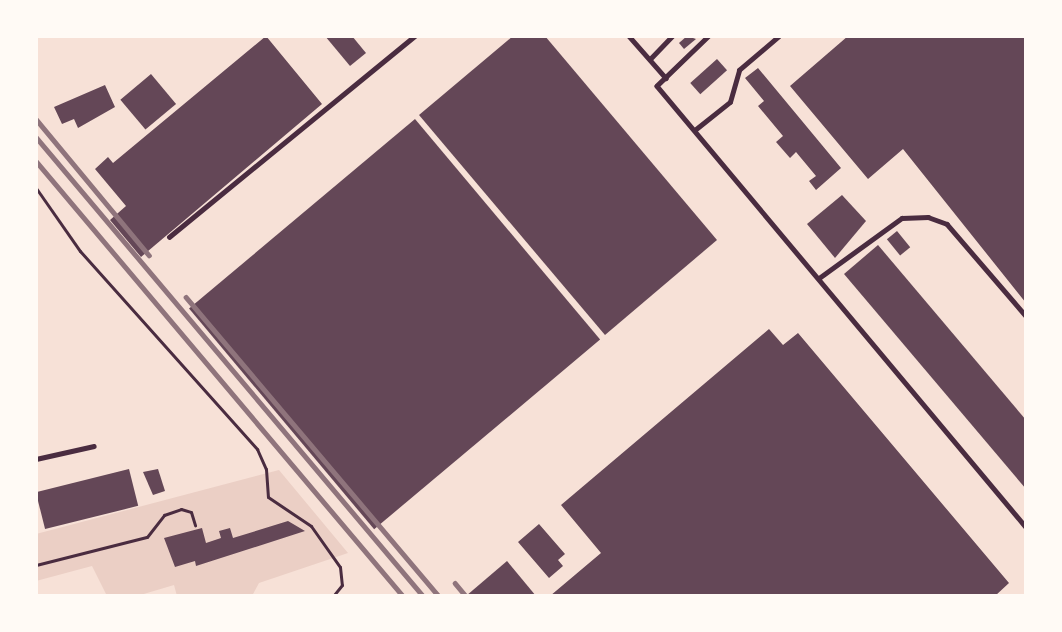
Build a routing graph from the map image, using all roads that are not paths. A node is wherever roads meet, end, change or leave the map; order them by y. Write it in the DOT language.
graph roads {
  1 [pos="415,36"];
  2 [pos="629,36"];
  3 [pos="672,36"];
  4 [pos="709,36"];
  5 [pos="778,36"];
  6 [pos="650,59"];
  7 [pos="666,78"];
  8 [pos="696,129"];
  9 [pos="169,237"];
  10 [pos="819,278"];
  11 [pos="1026,316"];
  12 [pos="94,446"];
  13 [pos="36,459"];
  14 [pos="1026,527"];
  1 -- 9 [label="lane"];
  2 -- 6 [label="lane"];
  3 -- 6 [label="lane"];
  4 -- 7 [label="lane"];
  5 -- 8 [label="lane"];
  6 -- 7 [label="lane"];
  7 -- 8 [label="lane"];
  8 -- 10 [label="lane"];
  10 -- 11 [label="lane"];
  10 -- 14 [label="lane"];
  12 -- 13 [label="lane"];
}
